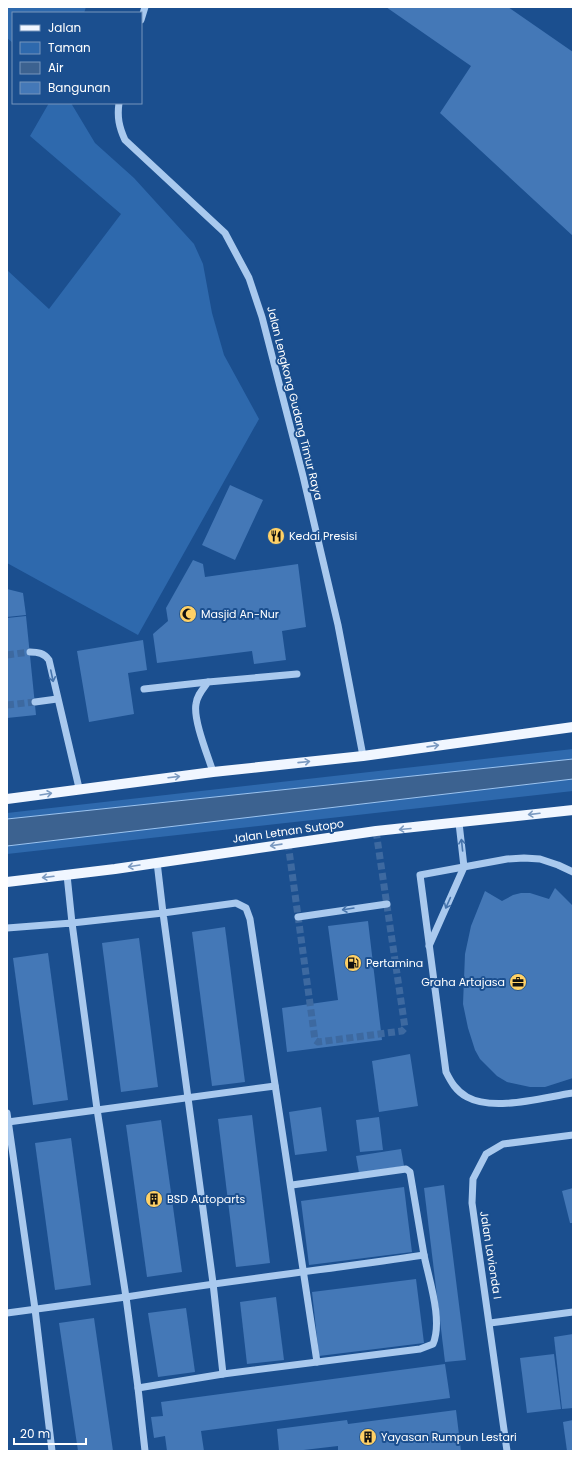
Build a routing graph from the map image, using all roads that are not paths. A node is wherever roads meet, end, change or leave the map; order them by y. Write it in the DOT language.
graph roads {
  1 [pos="145,7"];
  2 [pos="142,17"];
  3 [pos="119,104"];
  4 [pos="30,652"];
  5 [pos="297,674"];
  6 [pos="208,682"];
  7 [pos="144,689"];
  8 [pos="57,699"];
  9 [pos="35,702"];
  10 [pos="573,727"];
  11 [pos="363,756"];
  12 [pos="213,772"];
  13 [pos="79,788"];
  14 [pos="7,799"];
  15 [pos="573,810"];
  16 [pos="459,823"];
  17 [pos="157,862"];
  18 [pos="464,868"];
  19 [pos="573,872"];
  20 [pos="67,875"];
  21 [pos="7,882"];
  22 [pos="387,904"];
  23 [pos="163,913"];
  24 [pos="298,917"];
  25 [pos="72,923"];
  26 [pos="7,928"];
  27 [pos="429,946"];
  28 [pos="275,1086"];
  29 [pos="573,1093"];
  30 [pos="188,1098"];
  31 [pos="97,1109"];
  32 [pos="7,1113"];
  33 [pos="8,1122"];
  34 [pos="573,1135"];
  35 [pos="292,1185"];
  36 [pos="424,1255"];
  37 [pos="303,1273"];
  38 [pos="213,1283"];
  39 [pos="126,1297"];
  40 [pos="35,1309"];
  41 [pos="573,1312"];
  42 [pos="7,1313"];
  43 [pos="490,1323"];
  44 [pos="318,1362"];
  45 [pos="223,1374"];
  46 [pos="138,1388"];
  47 [pos="52,1451"];
  48 [pos="145,1451"];
  49 [pos="507,1451"];
  1 -- 2 [label="street"];
  3 -- 11 [label="street, Jalan Lengkong Gudang Timur Raya"];
  4 -- 8 [label="street, one-way"];
  5 -- 6 [label="street"];
  6 -- 7 [label="street"];
  6 -- 12 [label="street"];
  8 -- 9 [label="street"];
  8 -- 13 [label="street"];
  11 -- 10 [label="main road, one-way"];
  12 -- 11 [label="main road, one-way"];
  13 -- 12 [label="main road, one-way"];
  14 -- 13 [label="main road, one-way"];
  15 -- 16 [label="main road, Jalan Letnan Sutopo, one-way"];
  16 -- 17 [label="main road, Jalan Letnan Sutopo, one-way"];
  18 -- 16 [label="street, one-way"];
  17 -- 20 [label="main road, Jalan Letnan Sutopo, one-way"];
  17 -- 23 [label="street"];
  18 -- 19 [label="street"];
  18 -- 27 [label="street, one-way"];
  18 -- 27 [label="street"];
  20 -- 21 [label="main road, Jalan Letnan Sutopo, one-way"];
  20 -- 25 [label="street"];
  22 -- 24 [label="street, one-way"];
  23 -- 25 [label="street"];
  23 -- 28 [label="street"];
  23 -- 30 [label="street"];
  25 -- 26 [label="street"];
  25 -- 31 [label="street"];
  27 -- 29 [label="street"];
  28 -- 30 [label="street"];
  28 -- 35 [label="street"];
  30 -- 31 [label="street"];
  30 -- 38 [label="street"];
  31 -- 33 [label="street"];
  31 -- 39 [label="street"];
  32 -- 33 [label="street"];
  33 -- 40 [label="street"];
  34 -- 43 [label="street, Jalan Lavionda I"];
  35 -- 36 [label="street"];
  35 -- 37 [label="street"];
  36 -- 37 [label="street"];
  36 -- 44 [label="street"];
  37 -- 38 [label="street"];
  37 -- 44 [label="street"];
  38 -- 39 [label="street"];
  38 -- 45 [label="street"];
  39 -- 40 [label="street"];
  39 -- 46 [label="street"];
  40 -- 42 [label="street"];
  40 -- 47 [label="street"];
  41 -- 43 [label="street"];
  43 -- 49 [label="street, Jalan Lavionda I"];
  44 -- 45 [label="street"];
  45 -- 46 [label="street"];
  46 -- 48 [label="street"];
}
